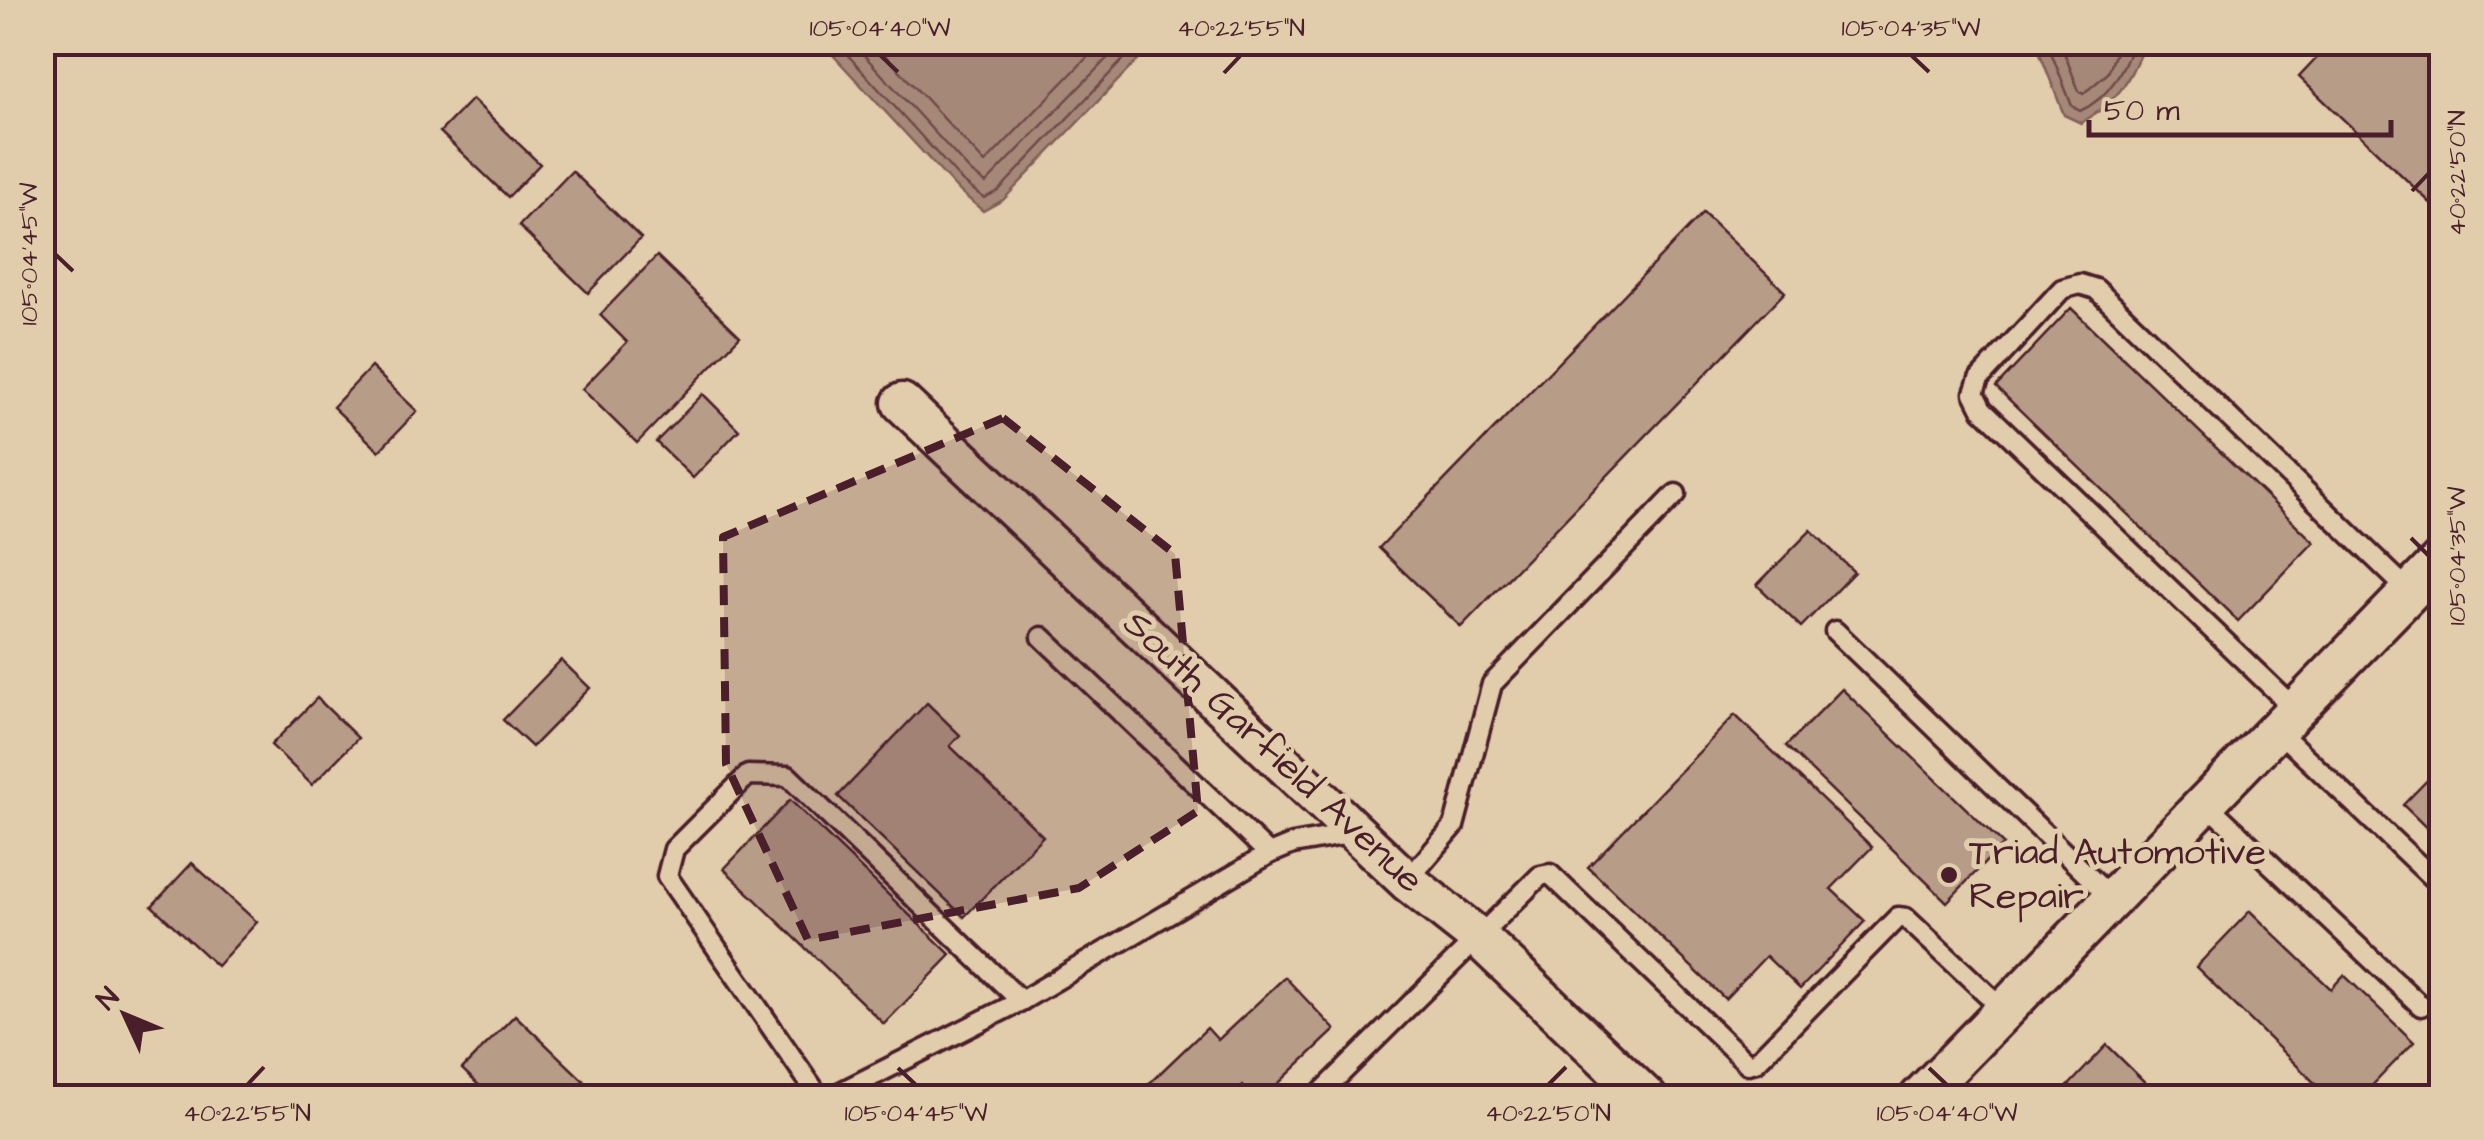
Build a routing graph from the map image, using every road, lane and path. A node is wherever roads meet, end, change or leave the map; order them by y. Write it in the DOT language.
graph roads {
  1 [pos="902,403"];
  2 [pos="1676,494"];
  3 [pos="2442,560"];
  4 [pos="2410,592"];
  5 [pos="1836,631"];
  6 [pos="1042,637"];
  7 [pos="2287,720"];
  8 [pos="2206,802"];
  9 [pos="1356,833"];
  10 [pos="1270,854"];
  11 [pos="1407,881"];
  12 [pos="2442,887"];
  13 [pos="2112,899"];
  14 [pos="1479,938"];
  15 [pos="1021,1001"];
  16 [pos="2420,1006"];
  17 [pos="2004,1010"];
  18 [pos="820,1098"];
  19 [pos="828,1098"];
  20 [pos="1316,1098"];
  21 [pos="1647,1098"];
  22 [pos="1919,1098"];
  1 -- 9 [label="street, South Garfield Avenue"];
  2 -- 11 [label="lane"];
  3 -- 4 [label="street"];
  4 -- 7 [label="street"];
  4 -- 7 [label="lane"];
  5 -- 13 [label="lane"];
  6 -- 10 [label="lane"];
  7 -- 8 [label="street"];
  7 -- 12 [label="lane"];
  8 -- 13 [label="street"];
  8 -- 16 [label="lane"];
  9 -- 10 [label="lane"];
  9 -- 11 [label="street, South Garfield Avenue"];
  10 -- 15 [label="lane"];
  11 -- 14 [label="street, South Garfield Avenue"];
  13 -- 17 [label="street"];
  14 -- 17 [label="lane"];
  14 -- 20 [label="lane"];
  14 -- 21 [label="street, South Garfield Avenue"];
  15 -- 18 [label="lane"];
  15 -- 19 [label="lane"];
  17 -- 22 [label="street"];
}
